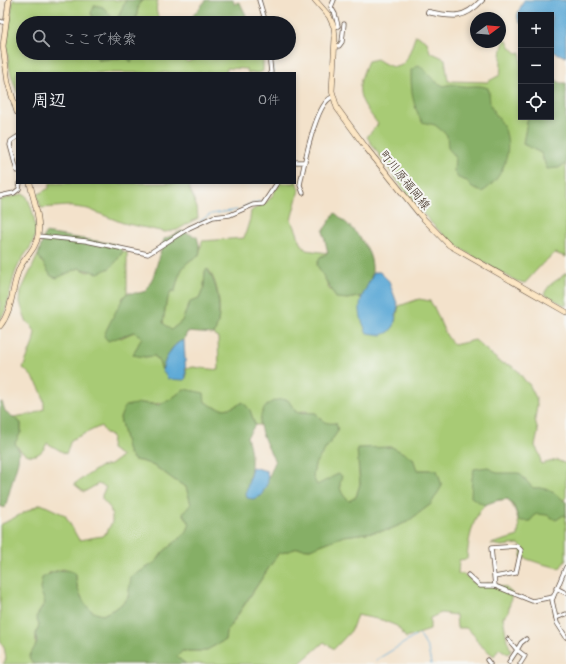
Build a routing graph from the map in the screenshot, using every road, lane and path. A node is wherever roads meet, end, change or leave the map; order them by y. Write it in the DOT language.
graph roads {
  1 [pos="9,0"];
  2 [pos="259,0"];
  3 [pos="315,0"];
  4 [pos="334,0"];
  5 [pos="482,0"];
  6 [pos="331,5"];
  7 [pos="324,9"];
  8 [pos="428,12"];
  9 [pos="264,16"];
  10 [pos="2,22"];
  11 [pos="344,24"];
  12 [pos="336,27"];
  13 [pos="343,32"];
  14 [pos="334,45"];
  15 [pos="270,60"];
  16 [pos="271,72"];
  17 [pos="333,97"];
  18 [pos="16,108"];
  19 [pos="16,138"];
  20 [pos="296,162"];
  21 [pos="305,162"];
  22 [pos="16,167"];
  23 [pos="20,184"];
  24 [pos="30,184"];
  25 [pos="276,184"];
  26 [pos="303,193"];
  27 [pos="0,196"];
  28 [pos="38,236"];
  29 [pos="566,312"];
  30 [pos="0,326"];
  31 [pos="566,567"];
  32 [pos="468,575"];
  33 [pos="494,577"];
  34 [pos="495,586"];
  35 [pos="556,588"];
  36 [pos="566,593"];
  37 [pos="553,597"];
  38 [pos="566,614"];
  39 [pos="556,618"];
  40 [pos="566,637"];
  41 [pos="508,639"];
  42 [pos="526,639"];
  43 [pos="516,650"];
  44 [pos="487,660"];
  45 [pos="509,662"];
  46 [pos="490,664"];
  47 [pos="520,664"];
  1 -- 10 [label="main road"];
  2 -- 9 [label="street"];
  3 -- 7 [label="main road, 町川原福岡線"];
  4 -- 6 [label="street"];
  5 -- 8 [label="street"];
  6 -- 7 [label="street"];
  6 -- 12 [label="street"];
  7 -- 12 [label="main road, 町川原福岡線"];
  10 -- 18 [label="main road"];
  11 -- 13 [label="street"];
  12 -- 13 [label="street"];
  12 -- 14 [label="main road, 町川原福岡線"];
  13 -- 14 [label="street"];
  14 -- 17 [label="main road, 町川原福岡線"];
  15 -- 16 [label="street"];
  17 -- 21 [label="street"];
  17 -- 29 [label="main road, 町川原福岡線"];
  19 -- 22 [label="street"];
  20 -- 21 [label="street"];
  21 -- 26 [label="street"];
  23 -- 27 [label="street"];
  24 -- 28 [label="main road"];
  25 -- 28 [label="street"];
  28 -- 30 [label="main road"];
  31 -- 35 [label="street"];
  32 -- 34 [label="street"];
  33 -- 33 [label="street"];
  33 -- 34 [label="street"];
  34 -- 37 [label="street"];
  35 -- 36 [label="street"];
  35 -- 37 [label="street"];
  37 -- 39 [label="street"];
  38 -- 39 [label="street"];
  39 -- 40 [label="street"];
  41 -- 43 [label="street"];
  42 -- 43 [label="street"];
  43 -- 45 [label="street"];
  43 -- 47 [label="street"];
  44 -- 46 [label="street"];
}
